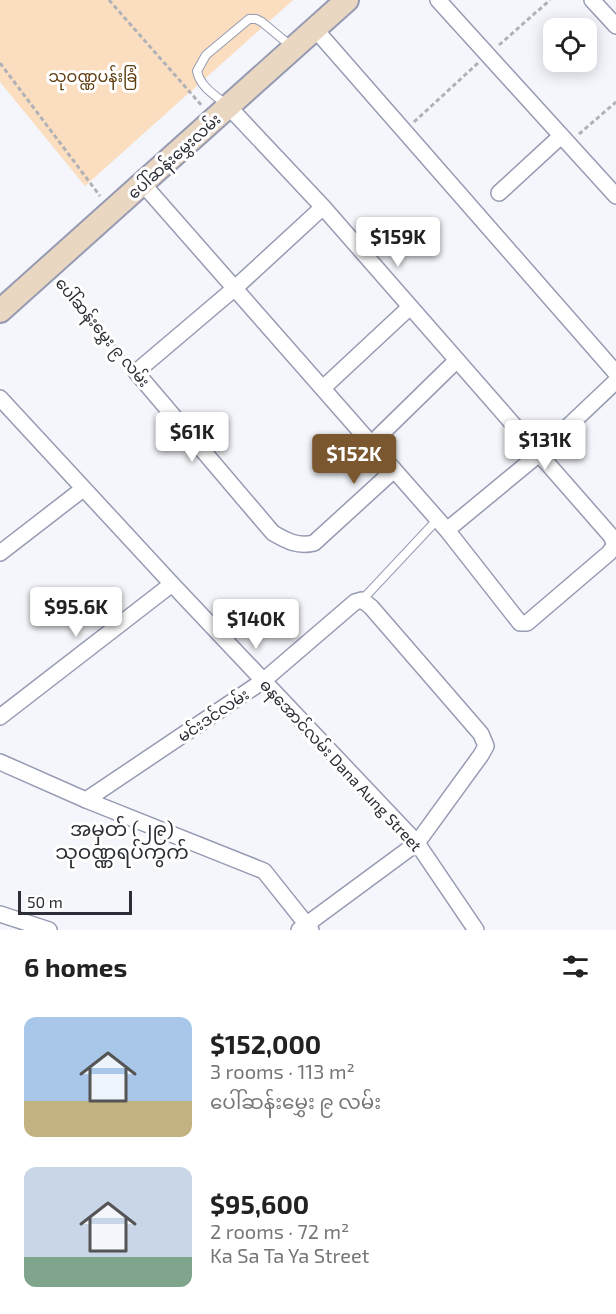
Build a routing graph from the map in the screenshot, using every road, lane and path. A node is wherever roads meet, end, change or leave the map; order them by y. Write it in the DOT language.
graph roads {
  1 [pos="109,0"];
  2 [pos="347,0"];
  3 [pos="438,0"];
  4 [pos="550,0"];
  5 [pos="592,0"];
  6 [pos="616,26"];
  7 [pos="315,28"];
  8 [pos="294,48"];
  9 [pos="488,54"];
  10 [pos="0,63"];
  11 [pos="616,102"];
  12 [pos="221,113"];
  13 [pos="404,131"];
  14 [pos="565,140"];
  15 [pos="143,184"];
  16 [pos="499,194"];
  17 [pos="616,196"];
  18 [pos="323,207"];
  19 [pos="112,212"];
  20 [pos="50,267"];
  21 [pos="235,288"];
  22 [pos="2,304"];
  23 [pos="410,307"];
  24 [pos="457,360"];
  25 [pos="136,372"];
  26 [pos="616,373"];
  27 [pos="616,381"];
  28 [pos="323,388"];
  29 [pos="0,398"];
  30 [pos="371,444"];
  31 [pos="539,454"];
  32 [pos="394,470"];
  33 [pos="83,489"];
  34 [pos="442,525"];
  35 [pos="0,554"];
  36 [pos="172,584"];
  37 [pos="362,600"];
  38 [pos="263,681"];
  39 [pos="0,717"];
  40 [pos="0,762"];
  41 [pos="86,800"];
  42 [pos="417,843"];
  43 [pos="1,916"];
  44 [pos="306,928"];
  45 [pos="49,930"];
  46 [pos="476,930"];
  1 -- 12 [label="path"];
  2 -- 7 [label="main road, ပေါ်ဆန်းမွှေးလမ်း"];
  3 -- 9 [label="street"];
  4 -- 9 [label="path"];
  5 -- 6 [label="street"];
  7 -- 8 [label="main road, ပေါ်ဆန်းမွှေးလမ်း"];
  7 -- 13 [label="street"];
  8 -- 12 [label="main road, ပေါ်ဆန်းမွှေးလမ်း"];
  8 -- 12 [label="lane"];
  9 -- 13 [label="path"];
  9 -- 14 [label="street"];
  10 -- 19 [label="path"];
  11 -- 14 [label="path"];
  12 -- 15 [label="main road, ပေါ်ဆန်းမွှေးလမ်း"];
  12 -- 18 [label="street"];
  13 -- 26 [label="street"];
  14 -- 16 [label="street"];
  14 -- 17 [label="street"];
  15 -- 19 [label="main road, ပေါ်ဆန်းမွှေးလမ်း"];
  15 -- 21 [label="street"];
  18 -- 21 [label="street"];
  18 -- 23 [label="street"];
  19 -- 20 [label="main road, ပေါ်ဆန်းမွှေးလမ်း"];
  20 -- 22 [label="main road, ပေါ်ဆန်းမွှေးလမ်း"];
  20 -- 25 [label="path, ပေါ်ဆန်းမွှေး ၉ လမ်း"];
  21 -- 25 [label="street"];
  21 -- 28 [label="street"];
  23 -- 24 [label="street"];
  23 -- 28 [label="street"];
  24 -- 30 [label="street"];
  24 -- 31 [label="street"];
  25 -- 32 [label="street, ပေါ်ဆန်းမွှေး ၉ လမ်း"];
  27 -- 31 [label="street"];
  28 -- 30 [label="street"];
  29 -- 33 [label="street, ဓနအောင်လမ်း Dana Aung Street"];
  30 -- 32 [label="street"];
  31 -- 34 [label="street"];
  31 -- 34 [label="street"];
  32 -- 34 [label="street"];
  33 -- 35 [label="street"];
  33 -- 36 [label="street, ဓနအောင်လမ်း Dana Aung Street"];
  34 -- 37 [label="lane"];
  36 -- 38 [label="street, ဓနအောင်လမ်း Dana Aung Street"];
  36 -- 39 [label="street"];
  37 -- 38 [label="street, မင်းဒင်လမ်း"];
  37 -- 42 [label="street"];
  38 -- 41 [label="street, မင်းဒင်လမ်း"];
  38 -- 42 [label="street, ဓနအောင်လမ်း Dana Aung Street"];
  40 -- 41 [label="street"];
  41 -- 44 [label="street"];
  42 -- 44 [label="street"];
  42 -- 46 [label="street, ဓနအောင်လမ်း Dana Aung Street"];
  43 -- 45 [label="street"];
}
